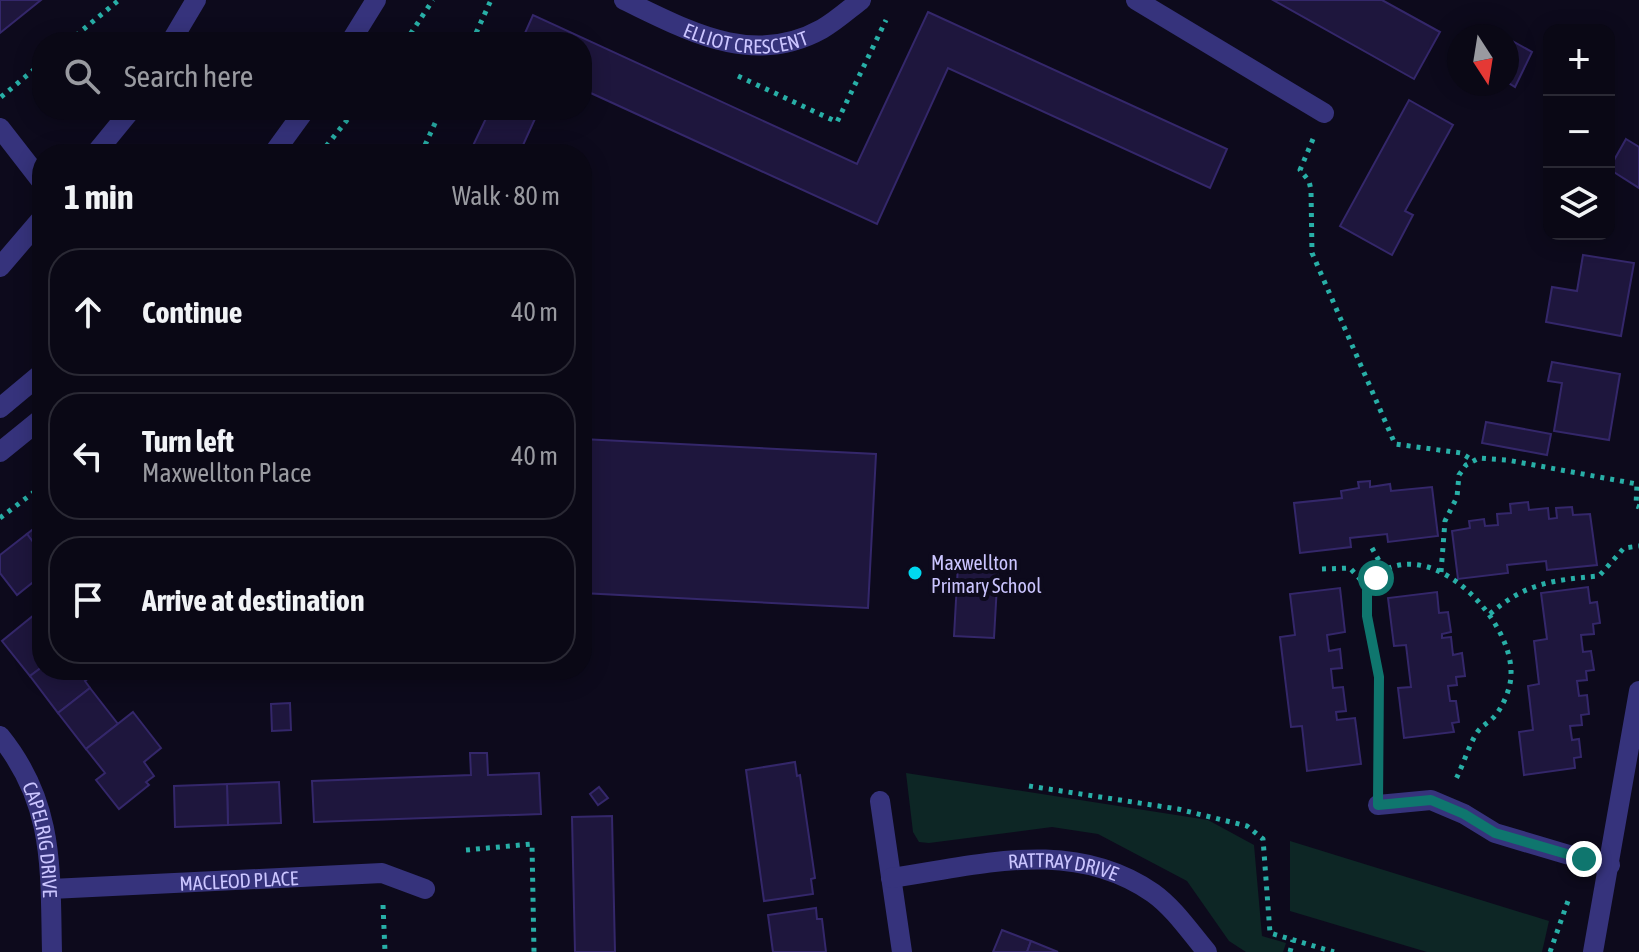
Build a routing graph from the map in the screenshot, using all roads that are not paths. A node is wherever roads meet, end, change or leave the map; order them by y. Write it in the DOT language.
graph roads {
  1 [pos="196,0"];
  2 [pos="376,0"];
  3 [pos="624,0"];
  4 [pos="861,0"];
  5 [pos="1136,0"];
  6 [pos="177,32"];
  7 [pos="356,32"];
  8 [pos="1324,113"];
  9 [pos="123,120"];
  10 [pos="298,120"];
  11 [pos="0,128"];
  12 [pos="103,144"];
  13 [pos="280,144"];
  14 [pos="32,169"];
  15 [pos="32,230"];
  16 [pos="0,267"];
  17 [pos="32,381"];
  18 [pos="0,408"];
  19 [pos="32,426"];
  20 [pos="0,452"];
  21 [pos="1639,691"];
  22 [pos="0,736"];
  23 [pos="880,801"];
  24 [pos="1378,805"];
  25 [pos="1610,865"];
  26 [pos="891,878"];
  27 [pos="51,889"];
  28 [pos="425,889"];
  29 [pos="52,952"];
  30 [pos="902,952"];
  31 [pos="1207,952"];
  32 [pos="1593,952"];
  1 -- 6 [label="street"];
  2 -- 7 [label="street"];
  3 -- 4 [label="street, ELLIOT CRESCENT"];
  5 -- 8 [label="street"];
  9 -- 12 [label="street"];
  10 -- 13 [label="street"];
  11 -- 14 [label="street"];
  15 -- 16 [label="street"];
  17 -- 18 [label="street"];
  19 -- 20 [label="street"];
  21 -- 25 [label="street"];
  22 -- 27 [label="street, CAPELRIG DRIVE"];
  23 -- 26 [label="street"];
  24 -- 25 [label="street"];
  25 -- 32 [label="street"];
  26 -- 30 [label="street"];
  26 -- 31 [label="street, RATTRAY DRIVE"];
  27 -- 28 [label="street, MACLEOD PLACE"];
  27 -- 29 [label="street, CAPELRIG DRIVE"];
}
